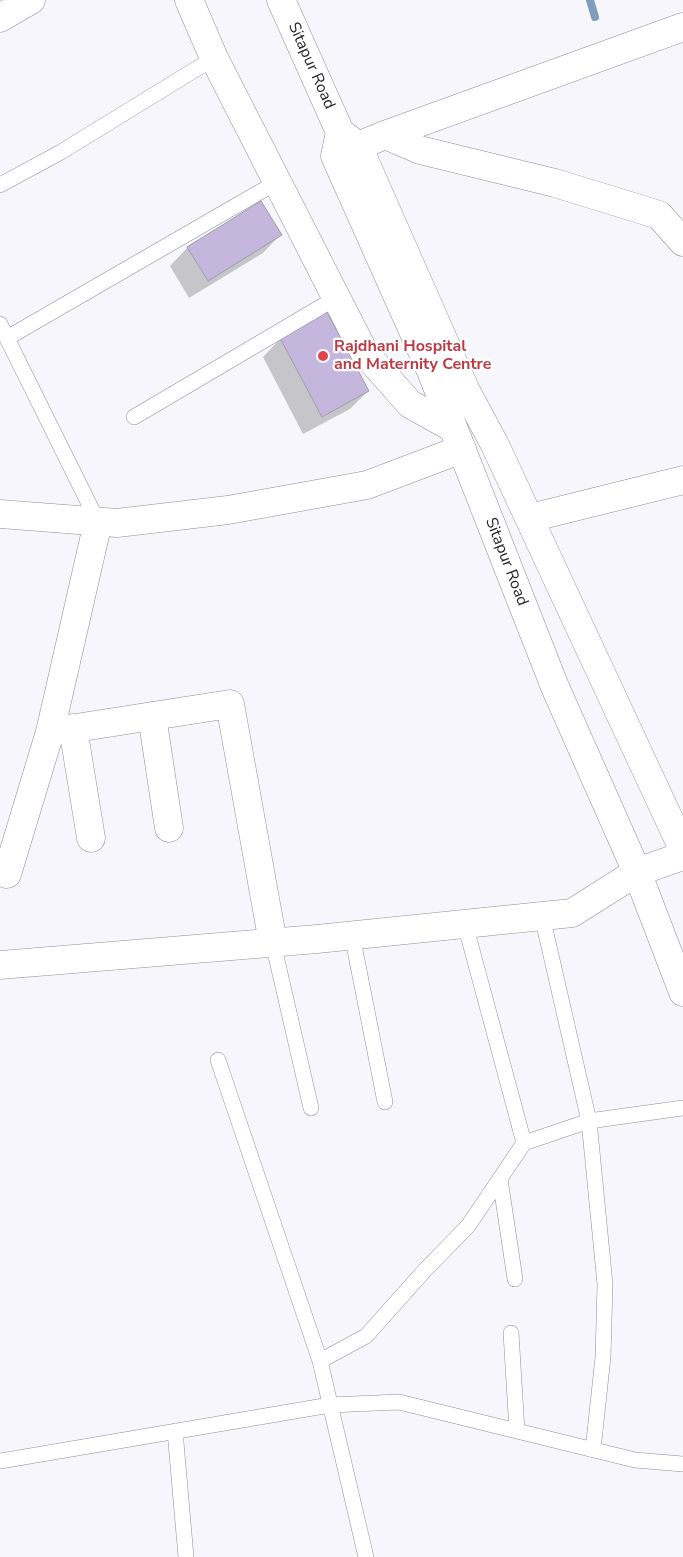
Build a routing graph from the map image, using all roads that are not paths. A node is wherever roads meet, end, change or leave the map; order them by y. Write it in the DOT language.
graph roads {
  1 [pos="31,0"];
  2 [pos="189,0"];
  3 [pos="281,0"];
  4 [pos="0,18"];
  5 [pos="683,27"];
  6 [pos="214,58"];
  7 [pos="384,135"];
  8 [pos="344,145"];
  9 [pos="277,182"];
  10 [pos="0,185"];
  11 [pos="683,242"];
  12 [pos="336,298"];
  13 [pos="0,324"];
  14 [pos="7,338"];
  15 [pos="134,416"];
  16 [pos="458,439"];
  17 [pos="683,480"];
  18 [pos="0,514"];
  19 [pos="530,518"];
  20 [pos="98,522"];
  21 [pos="152,716"];
  22 [pos="61,730"];
  23 [pos="169,828"];
  24 [pos="91,838"];
  25 [pos="683,849"];
  26 [pos="683,856"];
  27 [pos="638,872"];
  28 [pos="7,874"];
  29 [pos="542,916"];
  30 [pos="465,924"];
  31 [pos="352,935"];
  32 [pos="273,943"];
  33 [pos="0,965"];
  34 [pos="683,992"];
  35 [pos="218,1060"];
  36 [pos="385,1102"];
  37 [pos="311,1108"];
  38 [pos="683,1108"];
  39 [pos="589,1121"];
  40 [pos="524,1143"];
  41 [pos="500,1179"];
  42 [pos="515,1279"];
  43 [pos="510,1333"];
  44 [pos="320,1361"];
  45 [pos="330,1405"];
  46 [pos="175,1431"];
  47 [pos="517,1431"];
  48 [pos="592,1450"];
  49 [pos="0,1461"];
  50 [pos="683,1464"];
  51 [pos="186,1557"];
  52 [pos="366,1557"];
  1 -- 4 [label="street"];
  2 -- 6 [label="street"];
  3 -- 8 [label="street, Sitapur Road"];
  5 -- 7 [label="street"];
  6 -- 9 [label="street"];
  6 -- 10 [label="lane"];
  7 -- 8 [label="street"];
  7 -- 11 [label="street"];
  8 -- 16 [label="street, Sitapur Road"];
  8 -- 19 [label="street, Sitapur Road"];
  9 -- 12 [label="street"];
  9 -- 14 [label="lane"];
  12 -- 15 [label="lane"];
  12 -- 16 [label="street"];
  13 -- 14 [label="lane"];
  14 -- 20 [label="lane"];
  16 -- 20 [label="street"];
  16 -- 27 [label="street, Sitapur Road"];
  17 -- 19 [label="street"];
  18 -- 20 [label="street"];
  19 -- 25 [label="street, Sitapur Road"];
  20 -- 22 [label="street"];
  21 -- 22 [label="street"];
  21 -- 23 [label="street"];
  21 -- 32 [label="street"];
  22 -- 24 [label="street"];
  22 -- 28 [label="street"];
  26 -- 27 [label="street"];
  27 -- 29 [label="street"];
  27 -- 34 [label="street, Sitapur Road"];
  29 -- 30 [label="street"];
  29 -- 39 [label="lane"];
  30 -- 31 [label="street"];
  30 -- 40 [label="lane"];
  31 -- 32 [label="street"];
  31 -- 36 [label="lane"];
  32 -- 33 [label="street"];
  32 -- 37 [label="lane"];
  35 -- 44 [label="lane"];
  38 -- 39 [label="lane"];
  39 -- 40 [label="lane"];
  39 -- 48 [label="lane"];
  40 -- 41 [label="lane"];
  41 -- 42 [label="lane"];
  41 -- 44 [label="lane"];
  43 -- 47 [label="lane"];
  44 -- 45 [label="lane"];
  45 -- 46 [label="lane"];
  45 -- 47 [label="lane"];
  45 -- 52 [label="lane"];
  46 -- 49 [label="lane"];
  46 -- 51 [label="lane"];
  47 -- 48 [label="lane"];
  48 -- 50 [label="lane"];
}
